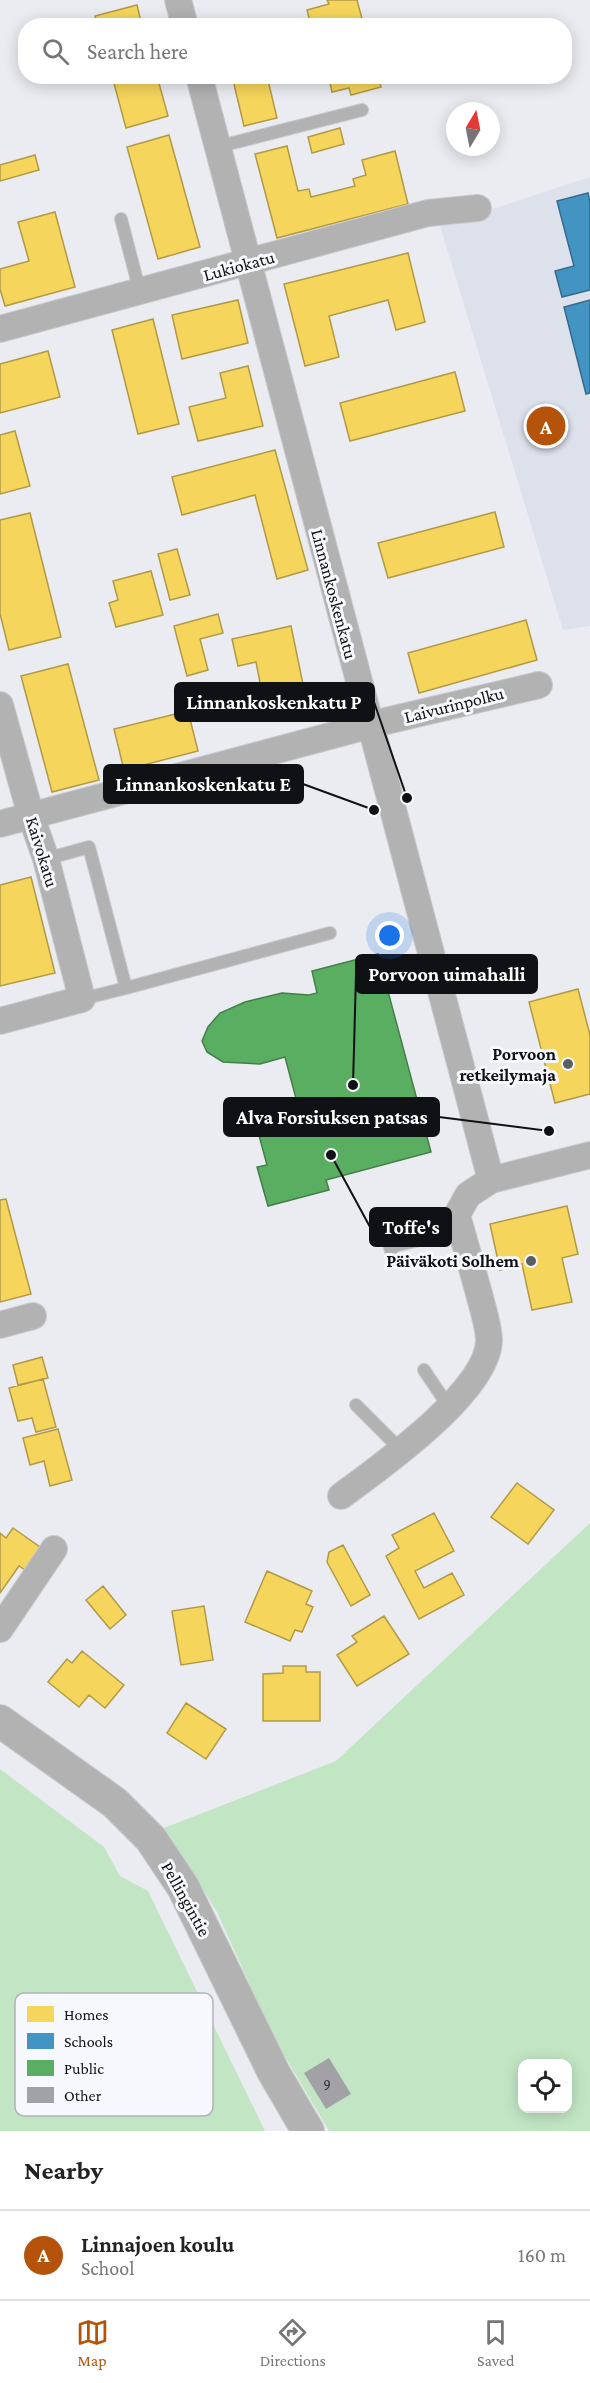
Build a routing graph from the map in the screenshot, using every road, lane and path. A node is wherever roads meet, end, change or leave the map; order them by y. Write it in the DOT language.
graph roads {
  1 [pos="178,0"];
  2 [pos="183,18"];
  3 [pos="201,84"];
  4 [pos="362,110"];
  5 [pos="217,147"];
  6 [pos="478,208"];
  7 [pos="120,219"];
  8 [pos="247,264"];
  9 [pos="140,292"];
  10 [pos="0,329"];
  11 [pos="539,685"];
  12 [pos="0,705"];
  13 [pos="369,726"];
  14 [pos="31,816"];
  15 [pos="0,824"];
  16 [pos="46,859"];
  17 [pos="330,933"];
  18 [pos="126,988"];
  19 [pos="82,999"];
  20 [pos="0,1021"];
  21 [pos="590,1155"];
  22 [pos="491,1180"];
  23 [pos="461,1230"];
  24 [pos="392,1257"];
  25 [pos="33,1316"];
  26 [pos="0,1324"];
  27 [pos="424,1370"];
  28 [pos="356,1405"];
  29 [pos="449,1407"];
  30 [pos="402,1451"];
  31 [pos="341,1496"];
  32 [pos="54,1549"];
  33 [pos="0,1629"];
  34 [pos="0,1721"];
  35 [pos="308,2131"];
  1 -- 2 [label="street"];
  3 -- 5 [label="street, Linnankoskenkatu"];
  4 -- 5 [label="lane"];
  5 -- 8 [label="street, Linnankoskenkatu"];
  6 -- 8 [label="street, Lukiokatu"];
  7 -- 9 [label="lane"];
  8 -- 9 [label="street, Lukiokatu"];
  8 -- 13 [label="street, Linnankoskenkatu"];
  9 -- 10 [label="street, Lukiokatu"];
  11 -- 13 [label="street, Laivurinpolku"];
  12 -- 14 [label="street, Kaivokatu"];
  13 -- 14 [label="street, Laivurinpolku"];
  13 -- 22 [label="street, Linnankoskenkatu"];
  14 -- 15 [label="street, Laivurinpolku"];
  14 -- 16 [label="street, Kaivokatu"];
  16 -- 18 [label="lane"];
  16 -- 19 [label="street, Kaivokatu"];
  17 -- 18 [label="lane"];
  18 -- 19 [label="lane"];
  19 -- 20 [label="street"];
  21 -- 22 [label="street"];
  22 -- 23 [label="street"];
  23 -- 24 [label="lane"];
  23 -- 29 [label="street"];
  25 -- 26 [label="street"];
  27 -- 29 [label="lane"];
  28 -- 30 [label="lane"];
  29 -- 30 [label="street"];
  30 -- 31 [label="street"];
  32 -- 33 [label="street"];
  34 -- 35 [label="street, Pellingintie"];
}
